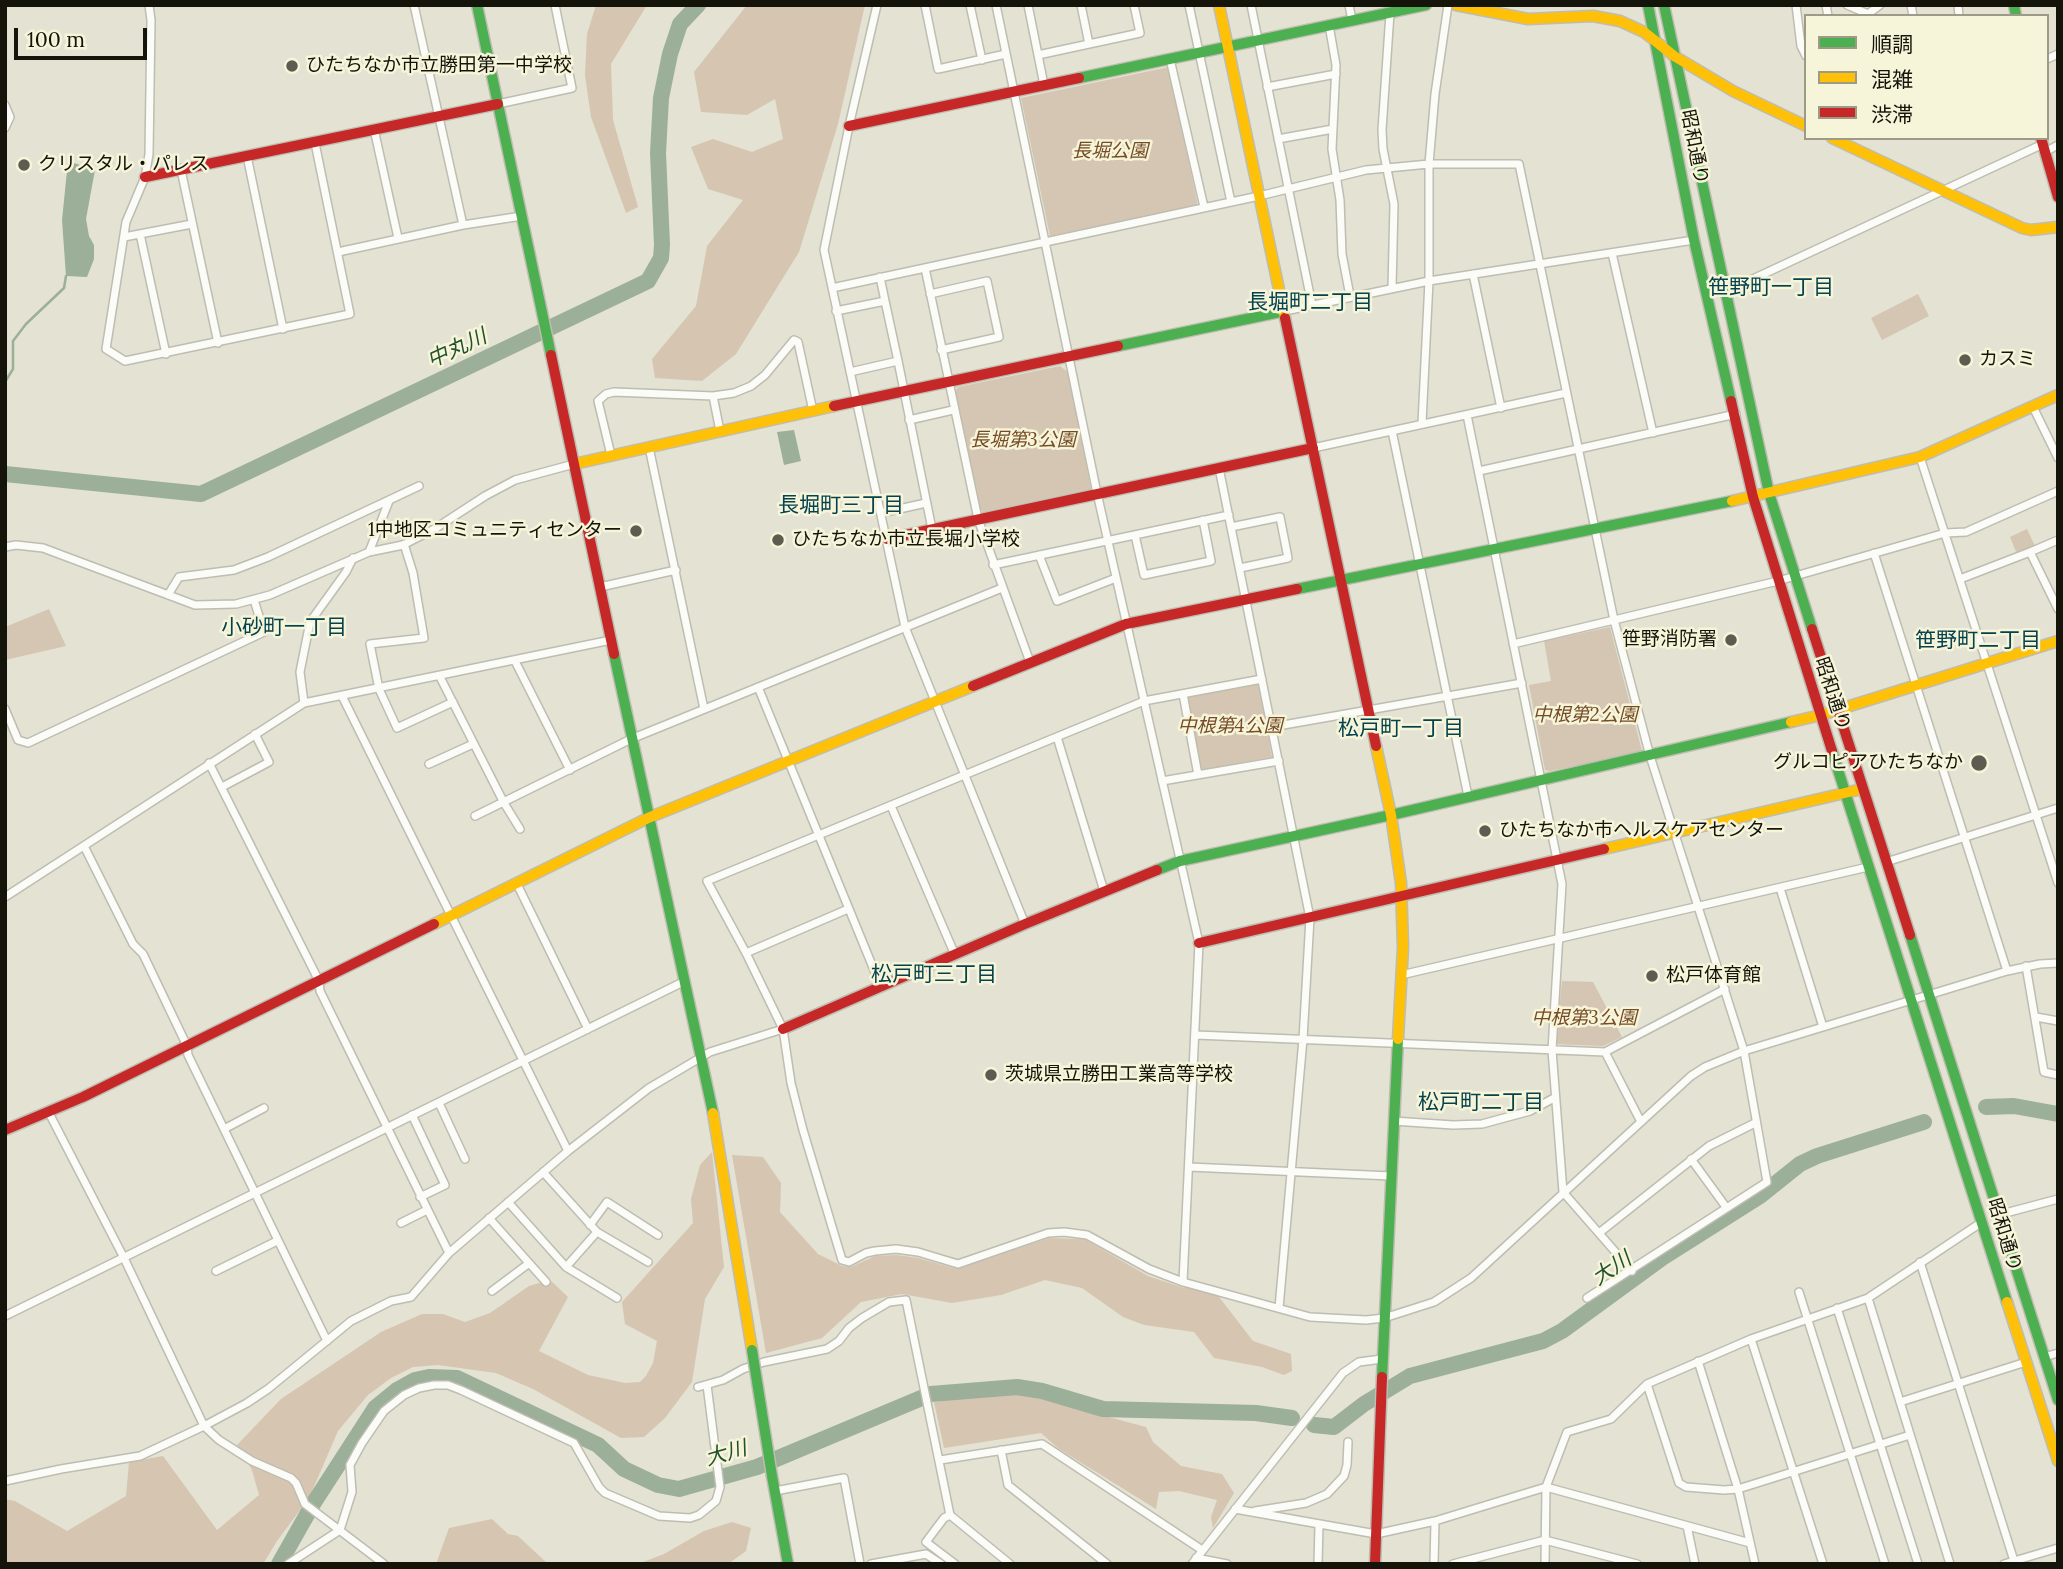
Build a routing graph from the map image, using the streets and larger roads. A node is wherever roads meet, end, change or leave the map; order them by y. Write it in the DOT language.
graph roads {
  1 [pos="149,5"];
  2 [pos="414,5"];
  3 [pos="477,5"];
  4 [pos="555,5"];
  5 [pos="877,5"];
  6 [pos="925,5"];
  7 [pos="970,5"];
  8 [pos="996,5"];
  9 [pos="1028,5"];
  10 [pos="1081,5"];
  11 [pos="1134,5"];
  12 [pos="1189,5"];
  13 [pos="1219,5"];
  14 [pos="1251,5"];
  15 [pos="1349,5"];
  16 [pos="1426,5"];
  17 [pos="1448,5"];
  18 [pos="1456,5"];
  19 [pos="1648,5"];
  20 [pos="1664,5"];
  21 [pos="1796,5"];
  22 [pos="1847,5"];
  23 [pos="1420,6"];
  24 [pos="1390,13"];
  25 [pos="1867,14"];
  26 [pos="1352,20"];
  27 [pos="1329,25"];
  28 [pos="1258,40"];
  29 [pos="1656,43"];
  30 [pos="1089,44"];
  31 [pos="1227,46"];
  32 [pos="1199,53"];
  33 [pos="1804,53"];
  34 [pos="1006,54"];
  35 [pos="1038,55"];
  36 [pos="1674,56"];
  37 [pos="1170,59"];
  38 [pos="982,60"];
  39 [pos="1336,75"];
  40 [pos="1044,85"];
  41 [pos="1267,88"];
  42 [pos="1014,92"];
  43 [pos="498,104"];
  44 [pos="5,105"];
  45 [pos="439,117"];
  46 [pos="1804,125"];
  47 [pos="849,126"];
  48 [pos="5,128"];
  49 [pos="374,129"];
  50 [pos="1334,129"];
  51 [pos="1278,139"];
  52 [pos="1836,140"];
  53 [pos="315,142"];
  54 [pos="2043,145"];
  55 [pos="2058,145"];
  56 [pos="247,156"];
  57 [pos="1429,164"];
  58 [pos="1387,168"];
  59 [pos="181,170"];
  60 [pos="1336,176"];
  61 [pos="145,177"];
  62 [pos="1287,188"];
  63 [pos="1943,190"];
  64 [pos="1259,196"];
  65 [pos="2058,197"];
  66 [pos="1231,202"];
  67 [pos="1204,207"];
  68 [pos="522,216"];
  69 [pos="192,224"];
  70 [pos="463,225"];
  71 [pos="2058,227"];
  72 [pos="140,234"];
  73 [pos="124,237"];
  74 [pos="398,238"];
  75 [pos="1694,240"];
  76 [pos="1045,242"];
  77 [pos="338,251"];
  78 [pos="1612,253"];
  79 [pos="1540,263"];
  80 [pos="925,268"];
  81 [pos="1473,274"];
  82 [pos="880,277"];
  83 [pos="1429,281"];
  84 [pos="832,288"];
  85 [pos="1392,288"];
  86 [pos="1727,291"];
  87 [pos="930,294"];
  88 [pos="1350,296"];
  89 [pos="886,301"];
  90 [pos="1312,304"];
  91 [pos="836,311"];
  92 [pos="1285,312"];
  93 [pos="283,329"];
  94 [pos="218,343"];
  95 [pos="941,350"];
  96 [pos="166,354"];
  97 [pos="1070,356"];
  98 [pos="898,361"];
  99 [pos="850,372"];
  100 [pos="947,382"];
  101 [pos="903,391"];
  102 [pos="1566,393"];
  103 [pos="2058,395"];
  104 [pos="713,396"];
  105 [pos="856,402"];
  106 [pos="2033,407"];
  107 [pos="1501,408"];
  108 [pos="953,410"];
  109 [pos="813,411"];
  110 [pos="1736,414"];
  111 [pos="1468,415"];
  112 [pos="909,420"];
  113 [pos="1422,424"];
  114 [pos="720,431"];
  115 [pos="1392,431"];
  116 [pos="1653,433"];
  117 [pos="649,447"];
  118 [pos="1313,448"];
  119 [pos="1580,450"];
  120 [pos="611,455"];
  121 [pos="1920,457"];
  122 [pos="2058,458"];
  123 [pos="574,464"];
  124 [pos="1219,468"];
  125 [pos="1479,471"];
  126 [pos="419,486"];
  127 [pos="2058,491"];
  128 [pos="1769,493"];
  129 [pos="1097,494"];
  130 [pos="1753,497"];
  131 [pos="389,500"];
  132 [pos="926,503"];
  133 [pos="881,513"];
  134 [pos="1228,515"];
  135 [pos="978,519"];
  136 [pos="1203,520"];
  137 [pos="1231,527"];
  138 [pos="1594,527"];
  139 [pos="932,529"];
  140 [pos="1945,533"];
  141 [pos="1135,535"];
  142 [pos="887,539"];
  143 [pos="1108,540"];
  144 [pos="2058,540"];
  145 [pos="404,544"];
  146 [pos="5,547"];
  147 [pos="1494,549"];
  148 [pos="369,552"];
  149 [pos="2030,552"];
  150 [pos="1874,553"];
  151 [pos="1039,555"];
  152 [pos="353,558"];
  153 [pos="1419,563"];
  154 [pos="993,565"];
  155 [pos="1240,568"];
  156 [pos="676,570"];
  157 [pos="1795,577"];
  158 [pos="1116,578"];
  159 [pos="1341,579"];
  160 [pos="1960,579"];
  161 [pos="1778,581"];
  162 [pos="600,587"];
  163 [pos="1002,588"];
  164 [pos="2054,592"];
  165 [pos="169,595"];
  166 [pos="1247,598"];
  167 [pos="254,600"];
  168 [pos="2058,609"];
  169 [pos="1614,620"];
  170 [pos="1126,624"];
  171 [pos="905,627"];
  172 [pos="611,640"];
  173 [pos="2058,641"];
  174 [pos="1513,644"];
  175 [pos="515,661"];
  176 [pos="1030,662"];
  177 [pos="1987,664"];
  178 [pos="440,677"];
  179 [pos="1262,679"];
  180 [pos="1522,683"];
  181 [pos="1917,686"];
  182 [pos="758,687"];
  183 [pos="379,689"];
  184 [pos="1182,694"];
  185 [pos="1447,695"];
  186 [pos="342,696"];
  187 [pos="934,701"];
  188 [pos="1144,701"];
  189 [pos="453,702"];
  190 [pos="304,703"];
  191 [pos="5,709"];
  192 [pos="704,709"];
  193 [pos="1369,711"];
  194 [pos="1837,711"];
  195 [pos="1821,715"];
  196 [pos="1272,727"];
  197 [pos="255,734"];
  198 [pos="1057,737"];
  199 [pos="632,739"];
  200 [pos="473,744"];
  201 [pos="1650,756"];
  202 [pos="788,761"];
  203 [pos="1279,761"];
  204 [pos="209,763"];
  205 [pos="429,764"];
  206 [pos="570,770"];
  207 [pos="965,775"];
  208 [pos="1198,775"];
  209 [pos="1543,779"];
  210 [pos="1162,781"];
  211 [pos="222,787"];
  212 [pos="1862,789"];
  213 [pos="1845,794"];
  214 [pos="1468,796"];
  215 [pos="504,803"];
  216 [pos="891,806"];
  217 [pos="2058,808"];
  218 [pos="1391,815"];
  219 [pos="475,816"];
  220 [pos="2035,816"];
  221 [pos="648,818"];
  222 [pos="520,829"];
  223 [pos="1674,833"];
  224 [pos="1294,835"];
  225 [pos="818,836"];
  226 [pos="1965,838"];
  227 [pos="84,846"];
  228 [pos="1558,860"];
  229 [pos="1180,861"];
  230 [pos="1886,862"];
  231 [pos="1868,867"];
  232 [pos="2057,877"];
  233 [pos="517,884"];
  234 [pos="1780,888"];
  235 [pos="1104,891"];
  236 [pos="5,897"];
  237 [pos="1403,897"];
  238 [pos="1698,907"];
  239 [pos="848,909"];
  240 [pos="450,915"];
  241 [pos="1310,918"];
  242 [pos="1025,924"];
  243 [pos="1559,939"];
  244 [pos="1199,943"];
  245 [pos="746,953"];
  246 [pos="955,955"];
  247 [pos="2058,963"];
  248 [pos="2026,966"];
  249 [pos="2007,971"];
  250 [pos="1401,975"];
  251 [pos="319,981"];
  252 [pos="684,982"];
  253 [pos="881,987"];
  254 [pos="1725,989"];
  255 [pos="1929,995"];
  256 [pos="1912,1000"];
  257 [pos="2036,1017"];
  258 [pos="2058,1021"];
  259 [pos="1824,1027"];
  260 [pos="588,1029"];
  261 [pos="783,1029"];
  262 [pos="1196,1035"];
  263 [pos="1303,1040"];
  264 [pos="1397,1044"];
  265 [pos="187,1046"];
  266 [pos="1552,1050"];
  267 [pos="1744,1051"];
  268 [pos="1605,1052"];
  269 [pos="700,1058"];
  270 [pos="524,1060"];
  271 [pos="2058,1075"];
  272 [pos="1554,1098"];
  273 [pos="439,1102"];
  274 [pos="264,1108"];
  275 [pos="49,1113"];
  276 [pos="412,1115"];
  277 [pos="1394,1121"];
  278 [pos="1641,1122"];
  279 [pos="1755,1123"];
  280 [pos="388,1127"];
  281 [pos="224,1129"];
  282 [pos="5,1130"];
  283 [pos="568,1150"];
  284 [pos="465,1159"];
  285 [pos="1691,1159"];
  286 [pos="1189,1167"];
  287 [pos="1291,1171"];
  288 [pos="543,1172"];
  289 [pos="1391,1176"];
  290 [pos="1563,1192"];
  291 [pos="256,1193"];
  292 [pos="421,1197"];
  293 [pos="2058,1199"];
  294 [pos="508,1202"];
  295 [pos="1726,1207"];
  296 [pos="427,1210"];
  297 [pos="1998,1215"];
  298 [pos="489,1218"];
  299 [pos="1982,1222"];
  300 [pos="401,1223"];
  301 [pos="590,1225"];
  302 [pos="597,1232"];
  303 [pos="1599,1233"];
  304 [pos="658,1235"];
  305 [pos="277,1241"];
  306 [pos="449,1253"];
  307 [pos="124,1258"];
  308 [pos="648,1262"];
  309 [pos="1920,1262"];
  310 [pos="528,1264"];
  311 [pos="566,1267"];
  312 [pos="1632,1270"];
  313 [pos="216,1271"];
  314 [pos="546,1282"];
  315 [pos="1183,1282"];
  316 [pos="492,1291"];
  317 [pos="1799,1292"];
  318 [pos="617,1298"];
  319 [pos="1587,1298"];
  320 [pos="1868,1298"];
  321 [pos="1279,1308"];
  322 [pos="1837,1308"];
  323 [pos="5,1316"];
  324 [pos="1384,1318"];
  325 [pos="1807,1318"];
  326 [pos="1751,1339"];
  327 [pos="327,1341"];
  328 [pos="2058,1353"];
  329 [pos="2044,1357"];
  330 [pos="1382,1359"];
  331 [pos="1698,1361"];
  332 [pos="2026,1362"];
  333 [pos="1647,1384"];
  334 [pos="1959,1384"];
  335 [pos="707,1385"];
  336 [pos="698,1387"];
  337 [pos="2058,1400"];
  338 [pos="1900,1402"];
  339 [pos="204,1426"];
  340 [pos="1910,1435"];
  341 [pos="1348,1442"];
  342 [pos="1880,1445"];
  343 [pos="1001,1450"];
  344 [pos="1849,1455"];
  345 [pos="940,1460"];
  346 [pos="2058,1461"];
  347 [pos="1794,1472"];
  348 [pos="5,1481"];
  349 [pos="1545,1486"];
  350 [pos="1738,1489"];
  351 [pos="775,1491"];
  352 [pos="1235,1509"];
  353 [pos="1254,1511"];
  354 [pos="950,1515"];
  355 [pos="1436,1521"];
  356 [pos="1319,1525"];
  357 [pos="1687,1525"];
  358 [pos="340,1530"];
  359 [pos="1376,1534"];
  360 [pos="1545,1541"];
  361 [pos="1750,1543"];
  362 [pos="2058,1548"];
  363 [pos="1202,1550"];
  364 [pos="1194,1561"];
  365 [pos="2015,1562"];
  366 [pos="288,1564"];
  367 [pos="384,1564"];
  368 [pos="788,1564"];
  369 [pos="860,1564"];
  370 [pos="871,1564"];
  371 [pos="941,1564"];
  372 [pos="956,1564"];
  373 [pos="1010,1564"];
  374 [pos="1107,1564"];
  375 [pos="1227,1564"];
  376 [pos="1318,1564"];
  377 [pos="1375,1564"];
  378 [pos="1434,1564"];
  379 [pos="1452,1564"];
  380 [pos="1545,1564"];
  381 [pos="1637,1564"];
  382 [pos="1695,1564"];
  383 [pos="1755,1564"];
  384 [pos="1823,1564"];
  385 [pos="1885,1564"];
  386 [pos="1918,1564"];
  387 [pos="1950,1564"];
  388 [pos="2004,1564"];
  1 -- 61 [label="street"];
  2 -- 45 [label="street"];
  3 -- 43 [label="street"];
  4 -- 43 [label="street"];
  5 -- 47 [label="street"];
  6 -- 38 [label="street"];
  7 -- 38 [label="street"];
  8 -- 34 [label="street"];
  9 -- 35 [label="street"];
  10 -- 30 [label="street"];
  11 -- 30 [label="street"];
  12 -- 32 [label="street"];
  13 -- 31 [label="street"];
  14 -- 28 [label="street"];
  15 -- 26 [label="street"];
  16 -- 23 [label="street"];
  17 -- 57 [label="street"];
  18 -- 29 [label="street"];
  19 -- 29 [label="street, 昭和通り"];
  20 -- 36 [label="street, 昭和通り"];
  21 -- 33 [label="street"];
  22 -- 25 [label="street"];
  23 -- 24 [label="street"];
  24 -- 26 [label="street"];
  24 -- 58 [label="street"];
  26 -- 27 [label="street"];
  27 -- 28 [label="street"];
  27 -- 39 [label="street"];
  28 -- 31 [label="street"];
  28 -- 41 [label="street"];
  29 -- 36 [label="street"];
  29 -- 75 [label="street, 昭和通り"];
  30 -- 35 [label="street"];
  31 -- 32 [label="street"];
  31 -- 64 [label="street"];
  32 -- 37 [label="street"];
  32 -- 66 [label="street"];
  34 -- 38 [label="street"];
  34 -- 42 [label="street"];
  35 -- 40 [label="street"];
  36 -- 46 [label="street"];
  36 -- 86 [label="street, 昭和通り"];
  37 -- 40 [label="street"];
  37 -- 67 [label="street"];
  39 -- 41 [label="street"];
  39 -- 50 [label="street"];
  40 -- 42 [label="street"];
  41 -- 51 [label="street"];
  42 -- 47 [label="street"];
  42 -- 76 [label="street"];
  43 -- 45 [label="street"];
  43 -- 68 [label="street"];
  44 -- 48 [label="street"];
  45 -- 49 [label="street"];
  45 -- 70 [label="street"];
  47 -- 84 [label="street"];
  49 -- 53 [label="street"];
  49 -- 74 [label="street"];
  50 -- 51 [label="street"];
  50 -- 60 [label="street"];
  51 -- 62 [label="street"];
  52 -- 63 [label="street"];
  53 -- 56 [label="street"];
  53 -- 77 [label="street"];
  54 -- 55 [label="street"];
  54 -- 63 [label="street"];
  54 -- 65 [label="street"];
  56 -- 59 [label="street"];
  56 -- 93 [label="street"];
  57 -- 58 [label="street"];
  57 -- 79 [label="street"];
  57 -- 83 [label="street"];
  58 -- 60 [label="street"];
  58 -- 85 [label="street"];
  59 -- 61 [label="street"];
  59 -- 69 [label="street"];
  60 -- 62 [label="street"];
  60 -- 88 [label="street"];
  61 -- 73 [label="street"];
  62 -- 64 [label="street"];
  62 -- 90 [label="street"];
  63 -- 71 [label="street"];
  63 -- 86 [label="street"];
  64 -- 66 [label="street"];
  64 -- 92 [label="street"];
  66 -- 67 [label="street"];
  67 -- 76 [label="street"];
  68 -- 70 [label="street"];
  68 -- 123 [label="street"];
  69 -- 72 [label="street"];
  69 -- 94 [label="street"];
  70 -- 74 [label="street"];
  72 -- 73 [label="street"];
  72 -- 96 [label="street"];
  73 -- 96 [label="street"];
  74 -- 77 [label="street"];
  75 -- 78 [label="street"];
  75 -- 110 [label="street, 昭和通り"];
  76 -- 80 [label="street"];
  76 -- 97 [label="street"];
  77 -- 93 [label="street"];
  78 -- 79 [label="street"];
  78 -- 116 [label="street"];
  79 -- 81 [label="street"];
  79 -- 102 [label="street"];
  80 -- 82 [label="street"];
  80 -- 87 [label="street"];
  81 -- 83 [label="street"];
  81 -- 107 [label="street"];
  82 -- 84 [label="street"];
  82 -- 89 [label="street"];
  83 -- 85 [label="street"];
  83 -- 113 [label="street"];
  84 -- 91 [label="street"];
  85 -- 88 [label="street"];
  86 -- 128 [label="street, 昭和通り"];
  87 -- 95 [label="street"];
  87 -- 95 [label="street"];
  88 -- 90 [label="street"];
  89 -- 91 [label="street"];
  89 -- 98 [label="street"];
  90 -- 92 [label="street"];
  91 -- 99 [label="street"];
  92 -- 97 [label="street"];
  92 -- 118 [label="street"];
  93 -- 94 [label="street"];
  94 -- 96 [label="street"];
  95 -- 100 [label="street"];
  97 -- 100 [label="street"];
  97 -- 129 [label="street"];
  98 -- 99 [label="street"];
  98 -- 101 [label="street"];
  99 -- 105 [label="street"];
  100 -- 101 [label="street"];
  100 -- 108 [label="street"];
  101 -- 105 [label="street"];
  101 -- 112 [label="street"];
  102 -- 107 [label="street"];
  102 -- 119 [label="street"];
  103 -- 106 [label="street"];
  104 -- 109 [label="street"];
  104 -- 114 [label="street"];
  104 -- 120 [label="street"];
  105 -- 109 [label="street"];
  105 -- 133 [label="street"];
  106 -- 121 [label="street"];
  106 -- 122 [label="street"];
  107 -- 111 [label="street"];
  108 -- 112 [label="street"];
  108 -- 135 [label="street"];
  109 -- 114 [label="street"];
  110 -- 116 [label="street"];
  110 -- 130 [label="street, 昭和通り"];
  111 -- 113 [label="street"];
  111 -- 125 [label="street"];
  112 -- 132 [label="street"];
  113 -- 115 [label="street"];
  114 -- 117 [label="street"];
  115 -- 118 [label="street"];
  115 -- 153 [label="street"];
  116 -- 119 [label="street"];
  117 -- 120 [label="street"];
  117 -- 156 [label="street"];
  118 -- 124 [label="street"];
  118 -- 159 [label="street"];
  119 -- 125 [label="street"];
  119 -- 138 [label="street"];
  120 -- 123 [label="street"];
  121 -- 128 [label="street"];
  121 -- 140 [label="street"];
  123 -- 145 [label="street"];
  123 -- 162 [label="street"];
  124 -- 129 [label="street"];
  124 -- 134 [label="street"];
  125 -- 147 [label="street"];
  126 -- 131 [label="street"];
  127 -- 140 [label="street"];
  128 -- 130 [label="street"];
  128 -- 157 [label="street, 昭和通り"];
  129 -- 135 [label="street"];
  129 -- 143 [label="street"];
  130 -- 138 [label="street"];
  130 -- 161 [label="street, 昭和通り"];
  131 -- 148 [label="street"];
  131 -- 165 [label="street"];
  132 -- 133 [label="street"];
  132 -- 139 [label="street"];
  133 -- 142 [label="street"];
  134 -- 136 [label="street"];
  134 -- 137 [label="street"];
  135 -- 139 [label="street"];
  135 -- 154 [label="street"];
  136 -- 141 [label="street"];
  136 -- 141 [label="street"];
  137 -- 155 [label="street"];
  137 -- 155 [label="street"];
  138 -- 147 [label="street"];
  138 -- 169 [label="street"];
  139 -- 142 [label="street"];
  140 -- 150 [label="street"];
  140 -- 160 [label="street"];
  141 -- 143 [label="street"];
  142 -- 171 [label="street"];
  143 -- 151 [label="street"];
  143 -- 158 [label="street"];
  144 -- 149 [label="street"];
  145 -- 148 [label="street"];
  145 -- 183 [label="street"];
  146 -- 165 [label="street"];
  147 -- 153 [label="street"];
  147 -- 174 [label="street"];
  148 -- 152 [label="street"];
  149 -- 160 [label="street"];
  149 -- 164 [label="street"];
  150 -- 157 [label="street"];
  150 -- 181 [label="street"];
  151 -- 154 [label="street"];
  151 -- 158 [label="street"];
  152 -- 167 [label="street"];
  152 -- 190 [label="street"];
  153 -- 159 [label="street"];
  153 -- 185 [label="street"];
  154 -- 163 [label="street"];
  155 -- 166 [label="street"];
  156 -- 162 [label="street"];
  156 -- 192 [label="street"];
  157 -- 161 [label="street"];
  157 -- 194 [label="street, 昭和通り"];
  158 -- 170 [label="street"];
  159 -- 166 [label="street"];
  159 -- 193 [label="street"];
  160 -- 177 [label="street"];
  161 -- 169 [label="street"];
  161 -- 195 [label="street, 昭和通り"];
  162 -- 172 [label="street"];
  163 -- 171 [label="street"];
  163 -- 176 [label="street"];
  164 -- 168 [label="street"];
  165 -- 167 [label="street"];
  166 -- 170 [label="street"];
  166 -- 179 [label="street"];
  167 -- 191 [label="street"];
  169 -- 174 [label="street"];
  169 -- 201 [label="street"];
  170 -- 176 [label="street"];
  170 -- 188 [label="street"];
  171 -- 182 [label="street"];
  171 -- 187 [label="street"];
  172 -- 175 [label="street"];
  172 -- 199 [label="street"];
  173 -- 177 [label="street"];
  174 -- 180 [label="street"];
  175 -- 178 [label="street"];
  175 -- 206 [label="street"];
  176 -- 187 [label="street"];
  177 -- 181 [label="street"];
  177 -- 220 [label="street"];
  178 -- 183 [label="street"];
  178 -- 189 [label="street"];
  179 -- 184 [label="street"];
  179 -- 196 [label="street"];
  180 -- 185 [label="street"];
  180 -- 209 [label="street"];
  181 -- 194 [label="street"];
  181 -- 226 [label="street"];
  182 -- 192 [label="street"];
  182 -- 202 [label="street"];
  183 -- 186 [label="street"];
  183 -- 189 [label="street"];
  184 -- 188 [label="street"];
  184 -- 208 [label="street"];
  185 -- 193 [label="street"];
  185 -- 214 [label="street"];
  186 -- 190 [label="street"];
  186 -- 240 [label="street"];
  187 -- 202 [label="street"];
  187 -- 207 [label="street"];
  188 -- 198 [label="street"];
  188 -- 210 [label="street"];
  189 -- 200 [label="street"];
  190 -- 197 [label="street"];
  192 -- 199 [label="street"];
  193 -- 196 [label="street"];
  193 -- 218 [label="street"];
  194 -- 195 [label="street"];
  194 -- 212 [label="street, 昭和通り"];
  195 -- 201 [label="street"];
  195 -- 213 [label="street, 昭和通り"];
  196 -- 203 [label="street"];
  197 -- 204 [label="street"];
  197 -- 211 [label="street"];
  198 -- 207 [label="street"];
  198 -- 235 [label="street"];
  199 -- 206 [label="street"];
  199 -- 221 [label="street"];
  200 -- 205 [label="street"];
  200 -- 215 [label="street"];
  201 -- 209 [label="street"];
  201 -- 223 [label="street"];
  202 -- 221 [label="street"];
  202 -- 225 [label="street"];
  203 -- 208 [label="street"];
  203 -- 224 [label="street"];
  204 -- 211 [label="street"];
  204 -- 227 [label="street"];
  206 -- 215 [label="street"];
  207 -- 216 [label="street"];
  207 -- 242 [label="street"];
  208 -- 210 [label="street"];
  209 -- 214 [label="street"];
  209 -- 228 [label="street"];
  210 -- 229 [label="street"];
  211 -- 251 [label="street"];
  212 -- 213 [label="street"];
  212 -- 230 [label="street, 昭和通り"];
  213 -- 223 [label="street"];
  213 -- 231 [label="street, 昭和通り"];
  214 -- 218 [label="street"];
  215 -- 219 [label="street"];
  215 -- 222 [label="street"];
  216 -- 225 [label="street"];
  216 -- 246 [label="street"];
  217 -- 220 [label="street"];
  218 -- 224 [label="street"];
  218 -- 237 [label="street"];
  220 -- 226 [label="street"];
  220 -- 232 [label="street"];
  221 -- 233 [label="street"];
  221 -- 252 [label="street"];
  223 -- 228 [label="street"];
  223 -- 238 [label="street"];
  224 -- 229 [label="street"];
  224 -- 241 [label="street"];
  225 -- 239 [label="street"];
  225 -- 245 [label="street"];
  226 -- 230 [label="street"];
  226 -- 249 [label="street"];
  227 -- 236 [label="street"];
  227 -- 265 [label="street"];
  228 -- 237 [label="street"];
  228 -- 243 [label="street"];
  229 -- 235 [label="street"];
  229 -- 244 [label="street"];
  230 -- 255 [label="street, 昭和通り"];
  231 -- 234 [label="street"];
  231 -- 256 [label="street, 昭和通り"];
  233 -- 240 [label="street"];
  233 -- 260 [label="street"];
  234 -- 238 [label="street"];
  234 -- 259 [label="street"];
  235 -- 242 [label="street"];
  237 -- 241 [label="street"];
  237 -- 250 [label="street"];
  238 -- 243 [label="street"];
  238 -- 254 [label="street"];
  239 -- 245 [label="street"];
  239 -- 253 [label="street"];
  240 -- 251 [label="street"];
  240 -- 270 [label="street"];
  241 -- 244 [label="street"];
  241 -- 263 [label="street"];
  242 -- 246 [label="street"];
  243 -- 250 [label="street"];
  243 -- 266 [label="street"];
  244 -- 262 [label="street"];
  245 -- 261 [label="street"];
  246 -- 253 [label="street"];
  247 -- 248 [label="street"];
  248 -- 249 [label="street"];
  248 -- 257 [label="street"];
  249 -- 255 [label="street"];
  250 -- 264 [label="street"];
  251 -- 265 [label="street"];
  251 -- 280 [label="street"];
  252 -- 260 [label="street"];
  252 -- 269 [label="street"];
  253 -- 261 [label="street"];
  254 -- 267 [label="street"];
  254 -- 268 [label="street"];
  255 -- 256 [label="street"];
  255 -- 297 [label="street, 昭和通り"];
  256 -- 259 [label="street"];
  256 -- 299 [label="street, 昭和通り"];
  257 -- 258 [label="street"];
  257 -- 271 [label="street"];
  259 -- 267 [label="street"];
  260 -- 270 [label="street"];
  261 -- 269 [label="street"];
  261 -- 315 [label="street"];
  262 -- 263 [label="street"];
  262 -- 286 [label="street"];
  263 -- 264 [label="street"];
  263 -- 287 [label="street"];
  264 -- 266 [label="street"];
  264 -- 277 [label="street"];
  265 -- 275 [label="street"];
  265 -- 281 [label="street"];
  266 -- 268 [label="street"];
  266 -- 272 [label="street"];
  267 -- 278 [label="street"];
  267 -- 279 [label="street"];
  268 -- 278 [label="street"];
  269 -- 283 [label="street"];
  269 -- 351 [label="street, bridge"];
  270 -- 273 [label="street"];
  270 -- 283 [label="street"];
  272 -- 277 [label="street"];
  272 -- 290 [label="street"];
  273 -- 276 [label="street"];
  273 -- 284 [label="street"];
  274 -- 281 [label="street"];
  275 -- 282 [label="street"];
  275 -- 307 [label="street"];
  276 -- 280 [label="street"];
  276 -- 292 [label="street"];
  277 -- 289 [label="street"];
  278 -- 290 [label="street"];
  279 -- 285 [label="street"];
  279 -- 295 [label="street"];
  280 -- 291 [label="street"];
  280 -- 292 [label="street"];
  281 -- 291 [label="street"];
  283 -- 288 [label="street"];
  285 -- 295 [label="street"];
  285 -- 303 [label="street"];
  286 -- 287 [label="street"];
  286 -- 315 [label="street"];
  287 -- 289 [label="street"];
  287 -- 321 [label="street"];
  288 -- 294 [label="street"];
  288 -- 301 [label="street"];
  289 -- 324 [label="street"];
  290 -- 303 [label="street"];
  290 -- 324 [label="street"];
  291 -- 305 [label="street"];
  291 -- 307 [label="street"];
  292 -- 296 [label="street"];
  293 -- 297 [label="street"];
  294 -- 298 [label="street"];
  294 -- 311 [label="street"];
  295 -- 312 [label="street"];
  296 -- 300 [label="street"];
  296 -- 306 [label="street"];
  297 -- 329 [label="street, 昭和通り"];
  298 -- 306 [label="street"];
  298 -- 310 [label="street"];
  299 -- 309 [label="street"];
  299 -- 332 [label="street, 昭和通り"];
  301 -- 302 [label="street"];
  301 -- 304 [label="street"];
  302 -- 308 [label="street"];
  302 -- 311 [label="street"];
  303 -- 312 [label="street"];
  305 -- 313 [label="street"];
  305 -- 327 [label="street"];
  306 -- 327 [label="street"];
  307 -- 323 [label="street"];
  307 -- 339 [label="street"];
  309 -- 320 [label="street"];
  309 -- 334 [label="street"];
  310 -- 314 [label="street"];
  310 -- 316 [label="street"];
  311 -- 318 [label="street"];
  312 -- 319 [label="street"];
  315 -- 321 [label="street"];
  317 -- 325 [label="street"];
  320 -- 322 [label="street"];
  320 -- 338 [label="street"];
  321 -- 324 [label="street"];
  322 -- 325 [label="street"];
  322 -- 342 [label="street"];
  324 -- 330 [label="street"];
  325 -- 326 [label="street"];
  325 -- 344 [label="street"];
  326 -- 331 [label="street"];
  326 -- 347 [label="street"];
  327 -- 339 [label="street"];
  328 -- 329 [label="street"];
  329 -- 337 [label="street, 昭和通り"];
  330 -- 352 [label="street"];
  330 -- 359 [label="street"];
  331 -- 333 [label="street"];
  331 -- 350 [label="street"];
  332 -- 334 [label="street"];
  332 -- 346 [label="street, 昭和通り"];
  333 -- 349 [label="street"];
  333 -- 350 [label="street"];
  334 -- 338 [label="street"];
  334 -- 365 [label="street"];
  335 -- 336 [label="street"];
  335 -- 345 [label="street"];
  335 -- 358 [label="street"];
  338 -- 340 [label="street"];
  339 -- 348 [label="street"];
  339 -- 358 [label="street"];
  340 -- 342 [label="street"];
  340 -- 387 [label="street"];
  341 -- 353 [label="street"];
  342 -- 344 [label="street"];
  342 -- 386 [label="street"];
  343 -- 345 [label="street"];
  343 -- 363 [label="street"];
  343 -- 374 [label="street"];
  344 -- 347 [label="street"];
  344 -- 385 [label="street"];
  345 -- 354 [label="street"];
  347 -- 350 [label="street"];
  347 -- 384 [label="street"];
  349 -- 355 [label="street"];
  349 -- 357 [label="street"];
  349 -- 360 [label="street"];
  350 -- 361 [label="street"];
  351 -- 368 [label="street"];
  351 -- 369 [label="street"];
  352 -- 353 [label="street"];
  352 -- 363 [label="street"];
  353 -- 356 [label="street"];
  354 -- 372 [label="street"];
  354 -- 373 [label="street"];
  355 -- 359 [label="street"];
  355 -- 378 [label="street"];
  356 -- 359 [label="street"];
  356 -- 376 [label="street"];
  357 -- 361 [label="street"];
  357 -- 382 [label="street"];
  358 -- 366 [label="street"];
  358 -- 367 [label="street"];
  359 -- 377 [label="street"];
  360 -- 379 [label="street"];
  360 -- 380 [label="street"];
  360 -- 381 [label="street"];
  361 -- 383 [label="street"];
  362 -- 365 [label="street"];
  363 -- 364 [label="street"];
  364 -- 375 [label="street"];
  365 -- 388 [label="street"];
  370 -- 371 [label="street"];
}
